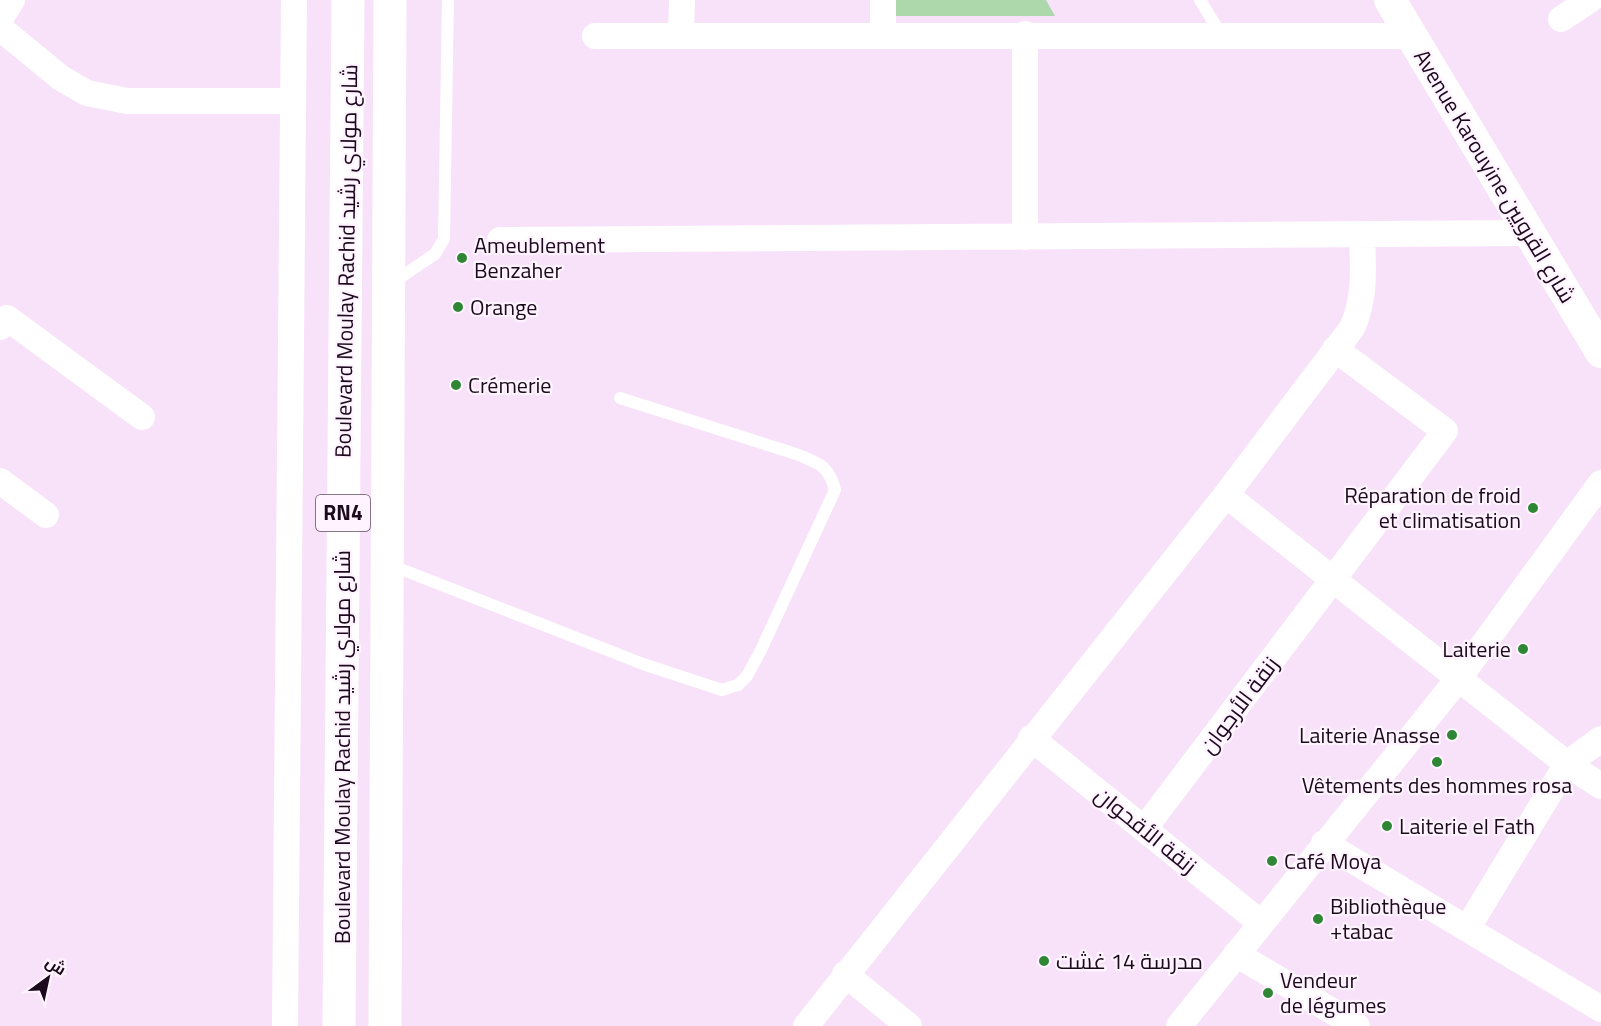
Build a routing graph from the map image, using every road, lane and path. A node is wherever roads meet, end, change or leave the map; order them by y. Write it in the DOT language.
graph roads {
  1 [pos="12,0"];
  2 [pos="294,0"];
  3 [pos="348,0"];
  4 [pos="390,0"];
  5 [pos="448,0"];
  6 [pos="682,0"];
  7 [pos="883,0"];
  8 [pos="1200,0"];
  9 [pos="1390,0"];
  10 [pos="1590,0"];
  11 [pos="0,19"];
  12 [pos="1561,19"];
  13 [pos="0,28"];
  14 [pos="1025,34"];
  15 [pos="883,35"];
  16 [pos="595,36"];
  17 [pos="681,36"];
  18 [pos="1411,36"];
  19 [pos="1223,37"];
  20 [pos="291,101"];
  21 [pos="1530,233"];
  22 [pos="1362,235"];
  23 [pos="1025,237"];
  24 [pos="500,240"];
  25 [pos="388,286"];
  26 [pos="0,327"];
  27 [pos="1335,349"];
  28 [pos="1601,352"];
  29 [pos="620,398"];
  30 [pos="142,417"];
  31 [pos="0,482"];
  32 [pos="1601,483"];
  33 [pos="1226,495"];
  34 [pos="46,515"];
  35 [pos="387,564"];
  36 [pos="1334,580"];
  37 [pos="1459,678"];
  38 [pos="1031,738"];
  39 [pos="1601,739"];
  40 [pos="1567,764"];
  41 [pos="1601,786"];
  42 [pos="1144,829"];
  43 [pos="1324,843"];
  44 [pos="1261,923"];
  45 [pos="1467,929"];
  46 [pos="1236,954"];
  47 [pos="845,974"];
  48 [pos="1601,1009"];
  49 [pos="285,1026"];
  50 [pos="339,1026"];
  51 [pos="385,1026"];
  52 [pos="806,1026"];
  53 [pos="909,1026"];
  54 [pos="1179,1026"];
  55 [pos="1357,1026"];
  1 -- 11 [label="street"];
  2 -- 20 [label="street"];
  3 -- 50 [label="main road, Boulevard Moulay Rachid شارع مولاي رشيد / RN4"];
  4 -- 25 [label="main road, Boulevard Moulay Rachid شارع مولاي رشيد / RN4"];
  5 -- 25 [label="lane"];
  6 -- 17 [label="street"];
  7 -- 15 [label="street"];
  8 -- 19 [label="lane"];
  9 -- 18 [label="street, Avenue Karouyine شارع القرويين"];
  10 -- 12 [label="street"];
  13 -- 20 [label="street"];
  14 -- 15 [label="street"];
  14 -- 19 [label="street"];
  14 -- 23 [label="street"];
  15 -- 17 [label="street"];
  16 -- 17 [label="street"];
  18 -- 19 [label="street"];
  18 -- 21 [label="street, Avenue Karouyine شارع القرويين"];
  20 -- 49 [label="street"];
  21 -- 22 [label="street"];
  21 -- 28 [label="street, Avenue Karouyine شارع القرويين"];
  22 -- 23 [label="street"];
  22 -- 27 [label="street"];
  23 -- 24 [label="street"];
  25 -- 35 [label="main road, Boulevard Moulay Rachid شارع مولاي رشيد / RN4"];
  26 -- 30 [label="street"];
  27 -- 33 [label="street"];
  27 -- 36 [label="street, زنقة الأرجوان"];
  29 -- 35 [label="lane"];
  31 -- 34 [label="street"];
  32 -- 37 [label="street"];
  33 -- 36 [label="street"];
  33 -- 38 [label="street"];
  35 -- 51 [label="main road, Boulevard Moulay Rachid شارع مولاي رشيد / RN4"];
  36 -- 37 [label="street"];
  36 -- 42 [label="street, زنقة الأرجوان"];
  37 -- 40 [label="street"];
  37 -- 43 [label="street"];
  38 -- 42 [label="street, زنقة الأقحوان"];
  38 -- 47 [label="street"];
  39 -- 40 [label="street"];
  40 -- 41 [label="street"];
  40 -- 45 [label="street"];
  42 -- 44 [label="street, زنقة الأقحوان"];
  43 -- 44 [label="street"];
  43 -- 45 [label="street"];
  44 -- 46 [label="street"];
  45 -- 48 [label="street"];
  46 -- 54 [label="street"];
  46 -- 55 [label="street"];
  47 -- 52 [label="street"];
  47 -- 53 [label="street"];
}
